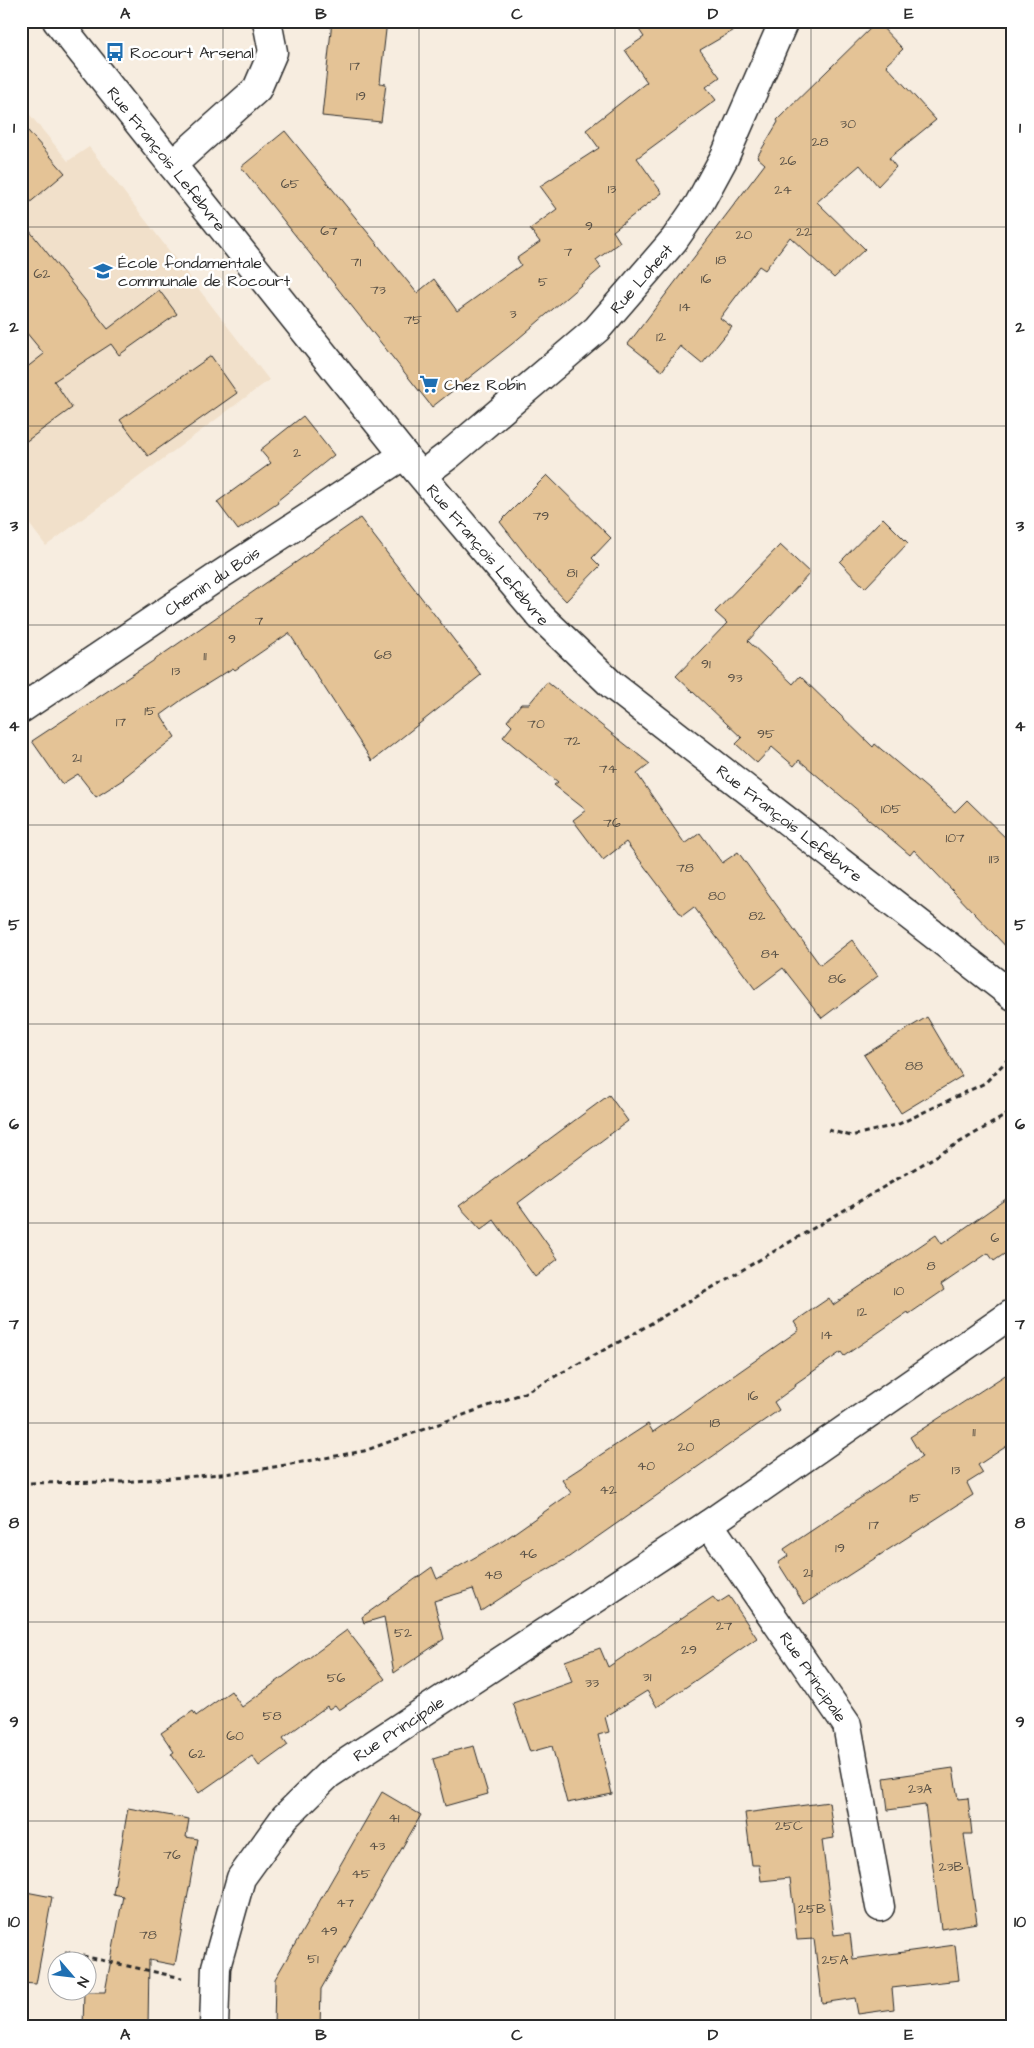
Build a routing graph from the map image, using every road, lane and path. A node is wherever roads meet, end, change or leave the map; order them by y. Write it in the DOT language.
graph roads {
  1 [pos="57,21"];
  2 [pos="267,21"];
  3 [pos="784,21"];
  4 [pos="172,165"];
  5 [pos="404,455"];
  6 [pos="422,475"];
  7 [pos="21,709"];
  8 [pos="1013,996"];
  9 [pos="1013,1054"];
  10 [pos="1013,1111"];
  11 [pos="828,1130"];
  12 [pos="1013,1313"];
  13 [pos="21,1483"];
  14 [pos="709,1524"];
  15 [pos="880,1907"];
  16 [pos="98,1959"];
  17 [pos="215,1985"];
  18 [pos="214,2027"];
  1 -- 4 [label="street, Rue François Lefèbvre"];
  2 -- 4 [label="street"];
  3 -- 6 [label="street, Rue Lohest"];
  4 -- 5 [label="street, Rue François Lefèbvre"];
  5 -- 6 [label="street, Rue François Lefèbvre"];
  5 -- 7 [label="street, Chemin du Bois"];
  6 -- 8 [label="street, Rue François Lefèbvre"];
  9 -- 11 [label="path"];
  10 -- 13 [label="path"];
  12 -- 14 [label="street, Rue Principale"];
  14 -- 15 [label="street, Rue Principale"];
  14 -- 17 [label="street, Rue Principale"];
  16 -- 17 [label="path"];
  17 -- 18 [label="street, Rue Principale"];
}
